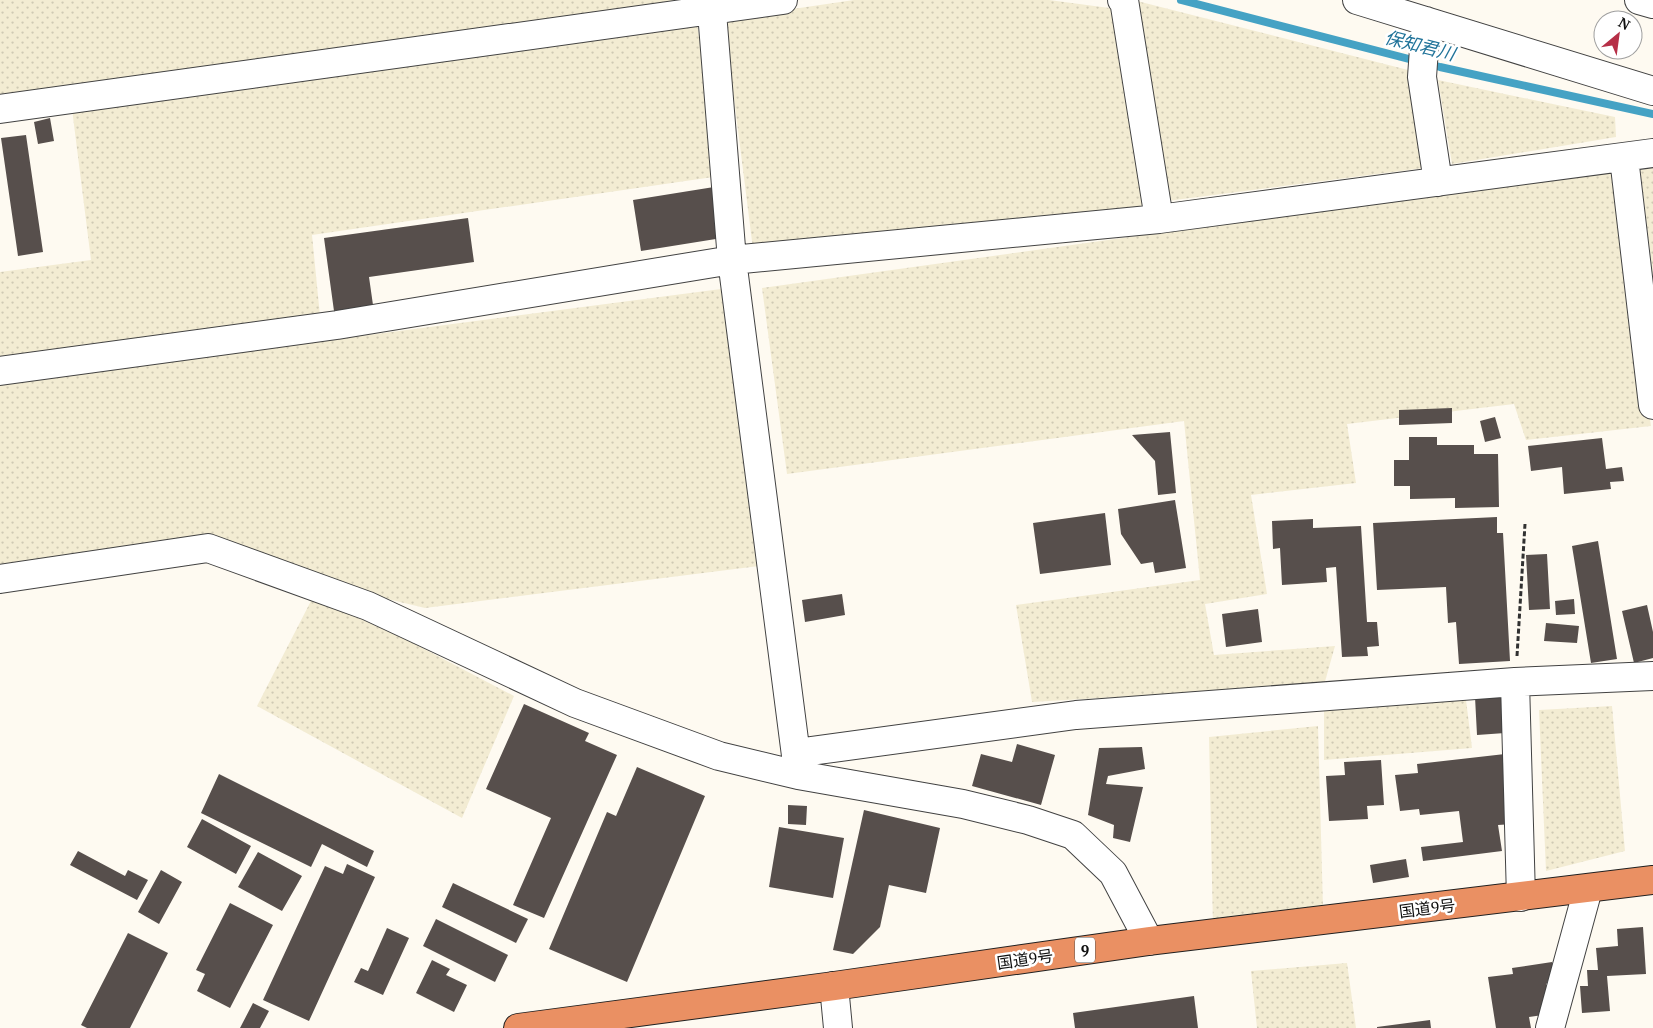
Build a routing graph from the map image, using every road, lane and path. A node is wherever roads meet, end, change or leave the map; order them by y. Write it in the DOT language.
graph roads {
  1 [pos="783,0"];
  2 [pos="1122,0"];
  3 [pos="1357,0"];
  4 [pos="1639,0"];
  5 [pos="1653,4"];
  6 [pos="712,5"];
  7 [pos="1426,21"];
  8 [pos="1653,91"];
  9 [pos="0,109"];
  10 [pos="1653,153"];
  11 [pos="1624,158"];
  12 [pos="1438,182"];
  13 [pos="1159,219"];
  14 [pos="732,260"];
  15 [pos="0,371"];
  16 [pos="1653,405"];
  17 [pos="1525,524"];
  18 [pos="0,579"];
  19 [pos="1653,676"];
  20 [pos="1515,682"];
  21 [pos="797,764"];
  22 [pos="1653,880"];
  23 [pos="1588,889"];
  24 [pos="1521,897"];
  25 [pos="1149,941"];
  26 [pos="834,986"];
  27 [pos="518,1028"];
  28 [pos="838,1028"];
  29 [pos="1550,1028"];
  1 -- 6 [label="street"];
  2 -- 13 [label="street"];
  3 -- 7 [label="street"];
  4 -- 5 [label="street"];
  6 -- 9 [label="street"];
  6 -- 14 [label="street"];
  7 -- 8 [label="street"];
  7 -- 12 [label="street"];
  10 -- 11 [label="street"];
  11 -- 12 [label="street"];
  11 -- 16 [label="street"];
  12 -- 13 [label="street"];
  13 -- 14 [label="street"];
  14 -- 15 [label="street"];
  14 -- 21 [label="street"];
  17 -- 20 [label="path"];
  18 -- 21 [label="street"];
  19 -- 20 [label="street"];
  20 -- 21 [label="street"];
  20 -- 24 [label="street"];
  21 -- 25 [label="street"];
  22 -- 23 [label="highway, 国道9号 / 9"];
  23 -- 24 [label="highway, 国道9号 / 9"];
  23 -- 29 [label="street"];
  24 -- 25 [label="highway, 国道9号 / 9"];
  25 -- 26 [label="highway, 国道9号 / 9"];
  26 -- 27 [label="highway, 国道9号 / 9"];
  26 -- 28 [label="street"];
}
